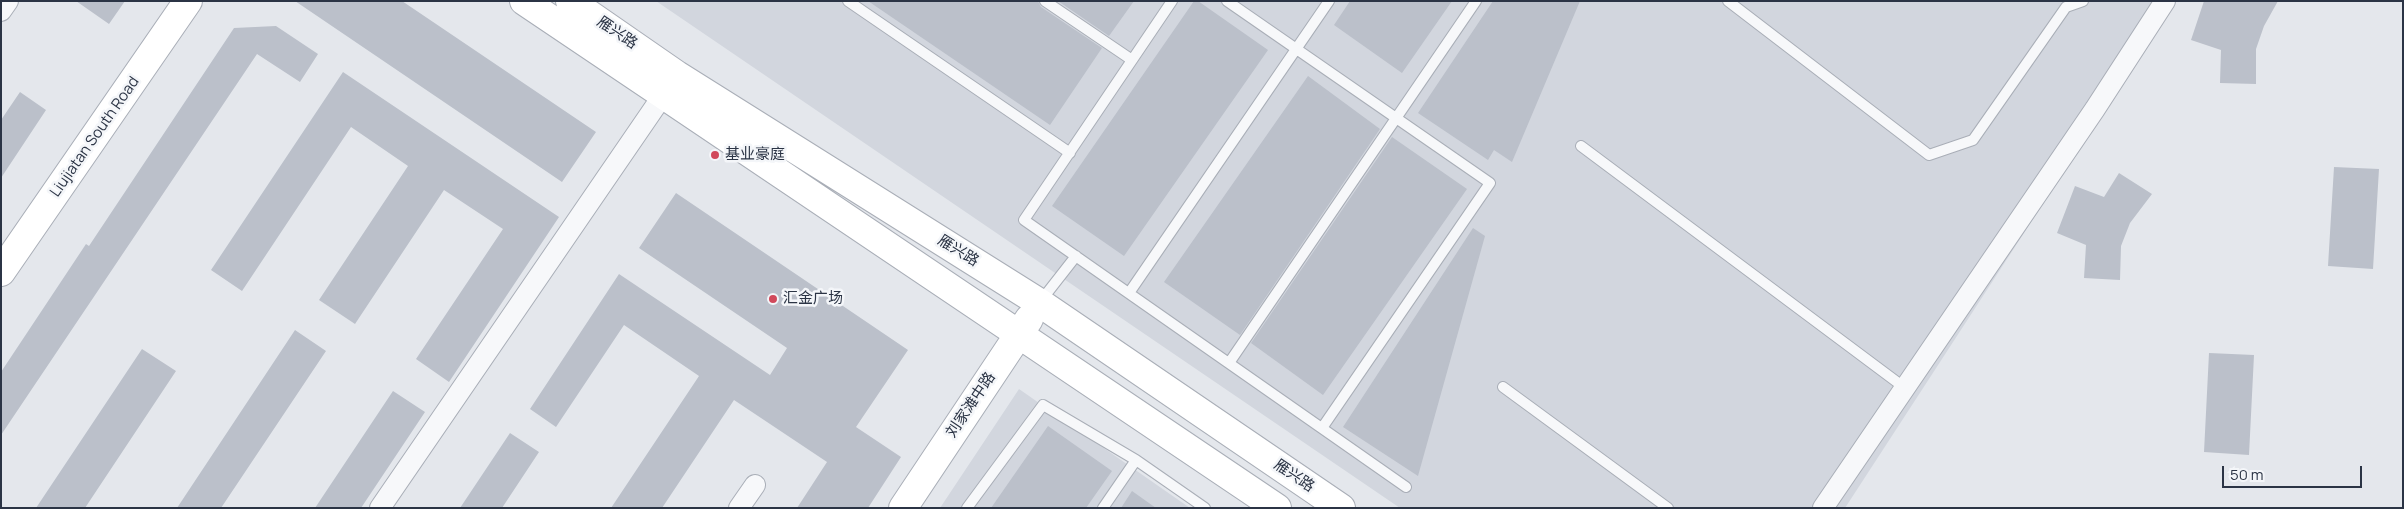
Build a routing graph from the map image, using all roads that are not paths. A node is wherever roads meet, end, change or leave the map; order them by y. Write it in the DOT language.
graph roads {
  1 [pos="8,1"];
  2 [pos="188,1"];
  3 [pos="524,1"];
  4 [pos="570,1"];
  5 [pos="848,1"];
  6 [pos="1045,1"];
  7 [pos="1172,1"];
  8 [pos="1227,1"];
  9 [pos="1330,1"];
  10 [pos="1476,1"];
  11 [pos="1728,1"];
  12 [pos="2083,1"];
  13 [pos="2165,1"];
  14 [pos="2062,4"];
  15 [pos="1,11"];
  16 [pos="1296,50"];
  17 [pos="1132,60"];
  18 [pos="670,85"];
  19 [pos="1396,118"];
  20 [pos="1582,146"];
  21 [pos="1070,153"];
  22 [pos="1076,256"];
  23 [pos="1,272"];
  24 [pos="1129,293"];
  25 [pos="1040,303"];
  26 [pos="1019,333"];
  27 [pos="1228,363"];
  28 [pos="1503,387"];
  29 [pos="1905,388"];
  30 [pos="1322,428"];
  31 [pos="1136,460"];
  32 [pos="755,485"];
  33 [pos="1406,487"];
  34 [pos="380,508"];
  35 [pos="738,508"];
  36 [pos="903,508"];
  37 [pos="967,508"];
  38 [pos="1103,508"];
  39 [pos="1205,508"];
  40 [pos="1277,508"];
  41 [pos="1341,508"];
  42 [pos="1668,508"];
  43 [pos="1823,508"];
  1 -- 15 [label="street"];
  2 -- 23 [label="main road, Liujiatan South Road"];
  3 -- 18 [label="main road, 雁兴路"];
  4 -- 18 [label="main road, 雁兴路"];
  5 -- 21 [label="lane"];
  6 -- 17 [label="lane"];
  7 -- 17 [label="lane"];
  8 -- 16 [label="lane"];
  9 -- 16 [label="lane"];
  10 -- 19 [label="lane"];
  11 -- 14 [label="lane"];
  12 -- 14 [label="lane"];
  13 -- 29 [label="street"];
  16 -- 19 [label="lane"];
  16 -- 24 [label="lane"];
  17 -- 21 [label="lane"];
  18 -- 25 [label="main road, 雁兴路"];
  18 -- 26 [label="main road, 雁兴路"];
  18 -- 34 [label="street"];
  19 -- 27 [label="lane"];
  19 -- 30 [label="lane"];
  20 -- 29 [label="lane"];
  21 -- 22 [label="lane"];
  22 -- 24 [label="lane"];
  22 -- 25 [label="lane"];
  24 -- 27 [label="lane"];
  25 -- 26 [label="main road, 刘家滩中路"];
  25 -- 41 [label="main road, 雁兴路"];
  26 -- 36 [label="main road, 刘家滩中路"];
  26 -- 40 [label="main road, 雁兴路"];
  27 -- 30 [label="lane"];
  28 -- 42 [label="lane"];
  29 -- 43 [label="street"];
  30 -- 33 [label="lane"];
  31 -- 37 [label="lane"];
  31 -- 38 [label="lane"];
  31 -- 39 [label="lane"];
  32 -- 35 [label="street"];
}
